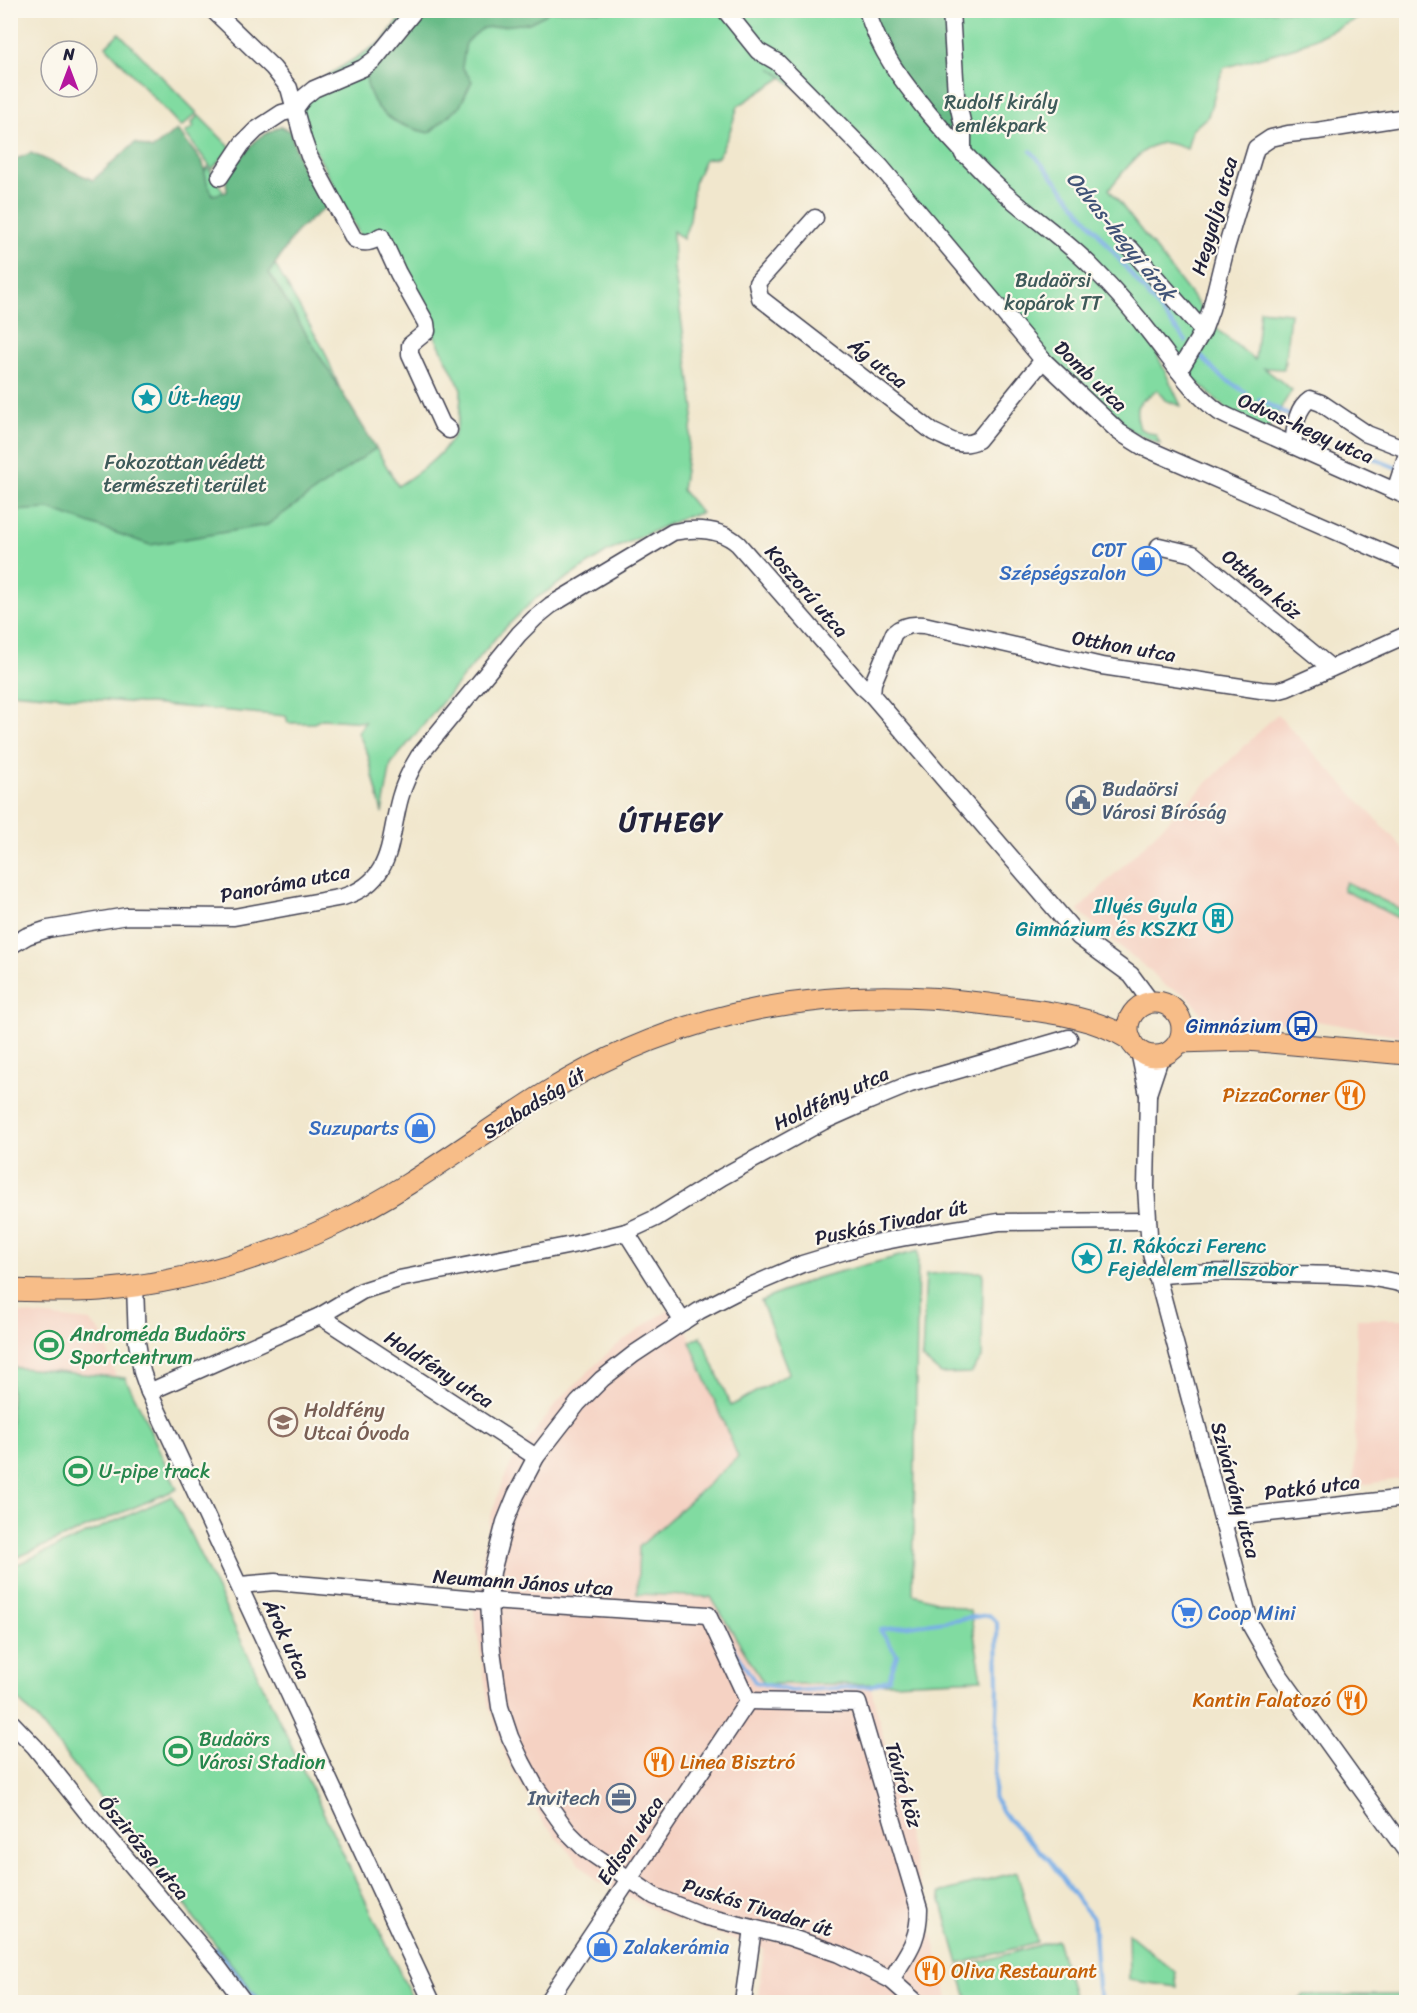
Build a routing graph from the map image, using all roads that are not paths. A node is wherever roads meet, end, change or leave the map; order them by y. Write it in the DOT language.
graph roads {
  1 [pos="213,10"];
  2 [pos="415,10"];
  3 [pos="725,10"];
  4 [pos="867,10"];
  5 [pos="951,10"];
  6 [pos="294,110"];
  7 [pos="1407,117"];
  8 [pos="963,154"];
  9 [pos="220,177"];
  10 [pos="816,218"];
  11 [pos="1130,248"];
  12 [pos="1203,331"];
  13 [pos="1042,360"];
  14 [pos="1179,371"];
  15 [pos="449,430"];
  16 [pos="1293,446"];
  17 [pos="1407,449"];
  18 [pos="1407,457"];
  19 [pos="1401,494"];
  20 [pos="1159,546"];
  21 [pos="1407,562"];
  22 [pos="1407,635"];
  23 [pos="1331,668"];
  24 [pos="872,695"];
  25 [pos="400,798"];
  26 [pos="10,946"];
  27 [pos="1143,1007"];
  28 [pos="1179,1016"];
  29 [pos="1079,1018"];
  30 [pos="1069,1038"];
  31 [pos="1247,1040"];
  32 [pos="1179,1042"];
  33 [pos="1135,1046"];
  34 [pos="1407,1054"];
  35 [pos="1161,1055"];
  36 [pos="1148,1095"];
  37 [pos="1147,1221"];
  38 [pos="626,1232"];
  39 [pos="1156,1276"];
  40 [pos="135,1285"];
  41 [pos="1407,1285"];
  42 [pos="10,1290"];
  43 [pos="320,1316"];
  44 [pos="682,1322"];
  45 [pos="149,1392"];
  46 [pos="536,1457"];
  47 [pos="1407,1498"];
  48 [pos="1223,1522"];
  49 [pos="240,1585"];
  50 [pos="489,1601"];
  51 [pos="748,1701"];
  52 [pos="10,1721"];
  53 [pos="1407,1851"];
  54 [pos="628,1880"];
  55 [pos="753,1928"];
  56 [pos="891,1980"];
  57 [pos="244,2002"];
  58 [pos="432,2002"];
  59 [pos="547,2002"];
  60 [pos="743,2002"];
  61 [pos="916,2002"];
  1 -- 6 [label="street"];
  2 -- 6 [label="street"];
  3 -- 13 [label="street, Domb utca"];
  4 -- 8 [label="street, Odvas-hegy utca"];
  5 -- 8 [label="street"];
  6 -- 9 [label="street"];
  6 -- 15 [label="street"];
  7 -- 12 [label="street, Hegyalja utca"];
  8 -- 14 [label="street, Odvas-hegy utca"];
  10 -- 13 [label="street, Ág utca"];
  11 -- 12 [label="street"];
  12 -- 14 [label="street, Hegyalja utca"];
  13 -- 21 [label="street, Domb utca"];
  14 -- 16 [label="street, Odvas-hegy utca"];
  16 -- 17 [label="street"];
  16 -- 19 [label="street, Odvas-hegy utca"];
  18 -- 19 [label="street"];
  20 -- 23 [label="street, Otthon köz"];
  22 -- 23 [label="street, Otthon utca"];
  23 -- 24 [label="street, Otthon utca"];
  24 -- 25 [label="street, Koszorú utca"];
  24 -- 27 [label="street, Koszorú utca"];
  25 -- 26 [label="street, Panoráma utca"];
  27 -- 28 [label="main road"];
  27 -- 29 [label="main road, Szabadság út"];
  27 -- 33 [label="main road"];
  28 -- 31 [label="main road"];
  28 -- 32 [label="main road"];
  29 -- 33 [label="main road, Szabadság út"];
  29 -- 40 [label="main road, Szabadság út"];
  30 -- 38 [label="street, Holdfény utca"];
  31 -- 32 [label="main road"];
  31 -- 34 [label="main road"];
  32 -- 35 [label="main road"];
  33 -- 35 [label="main road, Szabadság út"];
  33 -- 36 [label="street, Szivárvány utca"];
  35 -- 36 [label="street, Szivárvány utca"];
  36 -- 37 [label="street, Szivárvány utca"];
  37 -- 39 [label="street, Szivárvány utca"];
  37 -- 44 [label="street, Puskás Tivadar út"];
  38 -- 43 [label="street, Holdfény utca"];
  38 -- 44 [label="street"];
  39 -- 41 [label="street"];
  39 -- 48 [label="street, Szivárvány utca"];
  40 -- 42 [label="main road, Szabadság út"];
  40 -- 45 [label="street, Árok utca"];
  43 -- 45 [label="street, Holdfény utca"];
  43 -- 46 [label="street, Holdfény utca"];
  44 -- 46 [label="street, Puskás Tivadar út"];
  45 -- 49 [label="street, Árok utca"];
  46 -- 50 [label="street, Puskás Tivadar út"];
  47 -- 48 [label="street, Patkó utca"];
  48 -- 53 [label="street, Szivárvány utca"];
  49 -- 50 [label="street, Neumann János utca"];
  49 -- 58 [label="street, Árok utca"];
  50 -- 51 [label="street, Neumann János utca"];
  50 -- 54 [label="street, Puskás Tivadar út"];
  51 -- 54 [label="street, Edison utca"];
  51 -- 56 [label="street, Távíró köz"];
  52 -- 57 [label="street, Őszirózsa utca"];
  54 -- 55 [label="street, Puskás Tivadar út"];
  54 -- 59 [label="street, Edison utca"];
  55 -- 56 [label="street, Puskás Tivadar út"];
  55 -- 60 [label="street"];
  56 -- 61 [label="street, Puskás Tivadar út"];
}
